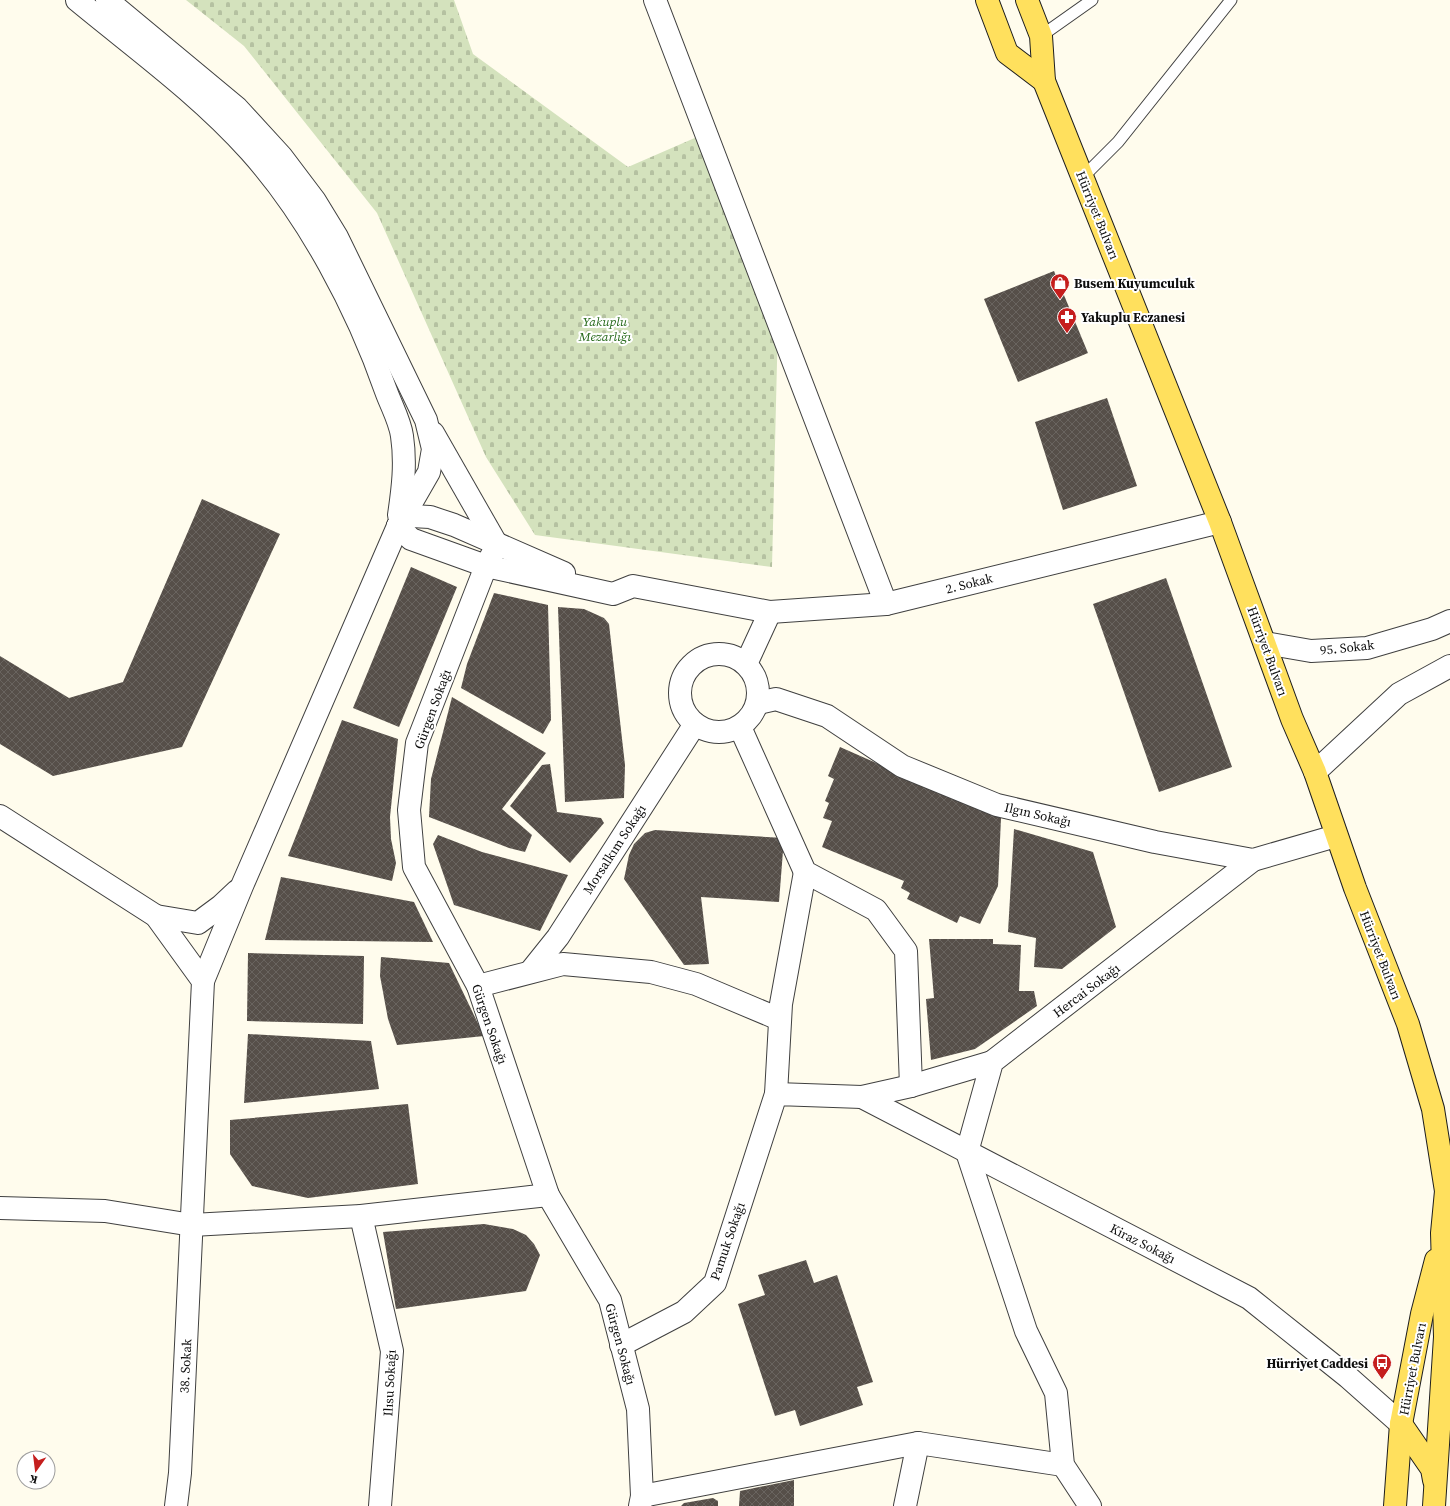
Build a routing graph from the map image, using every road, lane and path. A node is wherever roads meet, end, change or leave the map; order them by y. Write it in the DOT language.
graph roads {
  1 [pos="77,0"];
  2 [pos="107,0"];
  3 [pos="655,0"];
  4 [pos="987,0"];
  5 [pos="1027,0"];
  6 [pos="1092,0"];
  7 [pos="1231,0"];
  8 [pos="1041,36"];
  9 [pos="1044,81"];
  10 [pos="1083,177"];
  11 [pos="426,420"];
  12 [pos="1220,522"];
  13 [pos="398,526"];
  14 [pos="496,545"];
  15 [pos="486,566"];
  16 [pos="613,594"];
  17 [pos="886,604"];
  18 [pos="770,612"];
  19 [pos="1450,621"];
  20 [pos="1265,643"];
  21 [pos="746,664"];
  22 [pos="1450,666"];
  23 [pos="758,703"];
  24 [pos="694,724"];
  25 [pos="740,727"];
  26 [pos="1315,772"];
  27 [pos="0,816"];
  28 [pos="1336,836"];
  29 [pos="1253,860"];
  30 [pos="805,872"];
  31 [pos="242,886"];
  32 [pos="156,916"];
  33 [pos="530,972"];
  34 [pos="203,981"];
  35 [pos="478,986"];
  36 [pos="779,1020"];
  37 [pos="992,1062"];
  38 [pos="912,1086"];
  39 [pos="776,1094"];
  40 [pos="862,1097"];
  41 [pos="967,1152"];
  42 [pos="1448,1191"];
  43 [pos="548,1195"];
  44 [pos="0,1208"];
  45 [pos="361,1216"];
  46 [pos="192,1225"];
  47 [pos="1442,1233"];
  48 [pos="621,1344"];
  49 [pos="1401,1424"];
  50 [pos="918,1443"];
  51 [pos="1063,1465"];
  52 [pos="1435,1498"];
  53 [pos="641,1501"];
  54 [pos="176,1506"];
  55 [pos="380,1506"];
  56 [pos="905,1506"];
  57 [pos="1090,1506"];
  58 [pos="1395,1506"];
  1 -- 13 [label="street"];
  2 -- 11 [label="street"];
  3 -- 17 [label="street"];
  4 -- 9 [label="main road"];
  5 -- 8 [label="main road, Hürriyet Bulvarı"];
  6 -- 8 [label="lane"];
  7 -- 10 [label="lane"];
  8 -- 9 [label="main road, Hürriyet Bulvarı"];
  9 -- 10 [label="main road, Hürriyet Bulvarı"];
  10 -- 12 [label="main road, Hürriyet Bulvarı"];
  11 -- 13 [label="street"];
  11 -- 14 [label="street"];
  12 -- 17 [label="street, 2. Sokak"];
  12 -- 20 [label="main road, Hürriyet Bulvarı"];
  13 -- 14 [label="street"];
  13 -- 15 [label="street"];
  13 -- 31 [label="street, 38. Sokak"];
  14 -- 15 [label="street, Gürgen Sokağı"];
  14 -- 16 [label="street"];
  15 -- 16 [label="street"];
  15 -- 35 [label="street, Gürgen Sokağı"];
  16 -- 18 [label="street, 2. Sokak"];
  17 -- 18 [label="street, 2. Sokak"];
  18 -- 21 [label="street"];
  19 -- 20 [label="street, 95. Sokak"];
  20 -- 26 [label="main road, Hürriyet Bulvarı"];
  21 -- 23 [label="street"];
  21 -- 24 [label="street"];
  22 -- 26 [label="street"];
  23 -- 25 [label="street"];
  23 -- 29 [label="street, Ilgın Sokağı"];
  24 -- 25 [label="street"];
  24 -- 33 [label="street, Morsalkım Sokağı"];
  25 -- 30 [label="street"];
  26 -- 28 [label="main road, Hürriyet Bulvarı"];
  27 -- 32 [label="street"];
  28 -- 29 [label="street, Ilgın Sokağı"];
  28 -- 42 [label="main road, Hürriyet Bulvarı"];
  29 -- 37 [label="street, Hercai Sokağı"];
  30 -- 36 [label="street, Pamuk Sokağı"];
  30 -- 38 [label="street"];
  31 -- 32 [label="street"];
  31 -- 34 [label="street, 38. Sokak"];
  32 -- 34 [label="street"];
  33 -- 35 [label="street"];
  33 -- 36 [label="street"];
  34 -- 46 [label="street, 38. Sokak"];
  35 -- 43 [label="street, Gürgen Sokağı"];
  36 -- 39 [label="street, Pamuk Sokağı"];
  37 -- 38 [label="street"];
  37 -- 41 [label="street"];
  38 -- 40 [label="street"];
  39 -- 40 [label="street"];
  39 -- 48 [label="street, Pamuk Sokağı"];
  40 -- 41 [label="street, Kiraz Sokağı"];
  41 -- 49 [label="street, Kiraz Sokağı"];
  41 -- 51 [label="street"];
  42 -- 47 [label="main road, Hürriyet Bulvarı"];
  43 -- 45 [label="street"];
  43 -- 48 [label="street, Gürgen Sokağı"];
  44 -- 46 [label="street"];
  45 -- 46 [label="street"];
  45 -- 55 [label="street, Ilısu Sokağı"];
  46 -- 54 [label="street, 38. Sokak"];
  47 -- 49 [label="main road, Hürriyet Bulvarı"];
  47 -- 52 [label="main road, Hürriyet Bulvarı"];
  48 -- 53 [label="street, Gürgen Sokağı"];
  49 -- 52 [label="main road"];
  49 -- 58 [label="main road, Hürriyet Bulvarı"];
  50 -- 51 [label="street"];
  50 -- 53 [label="street"];
  50 -- 56 [label="street"];
  51 -- 57 [label="street"];
}
